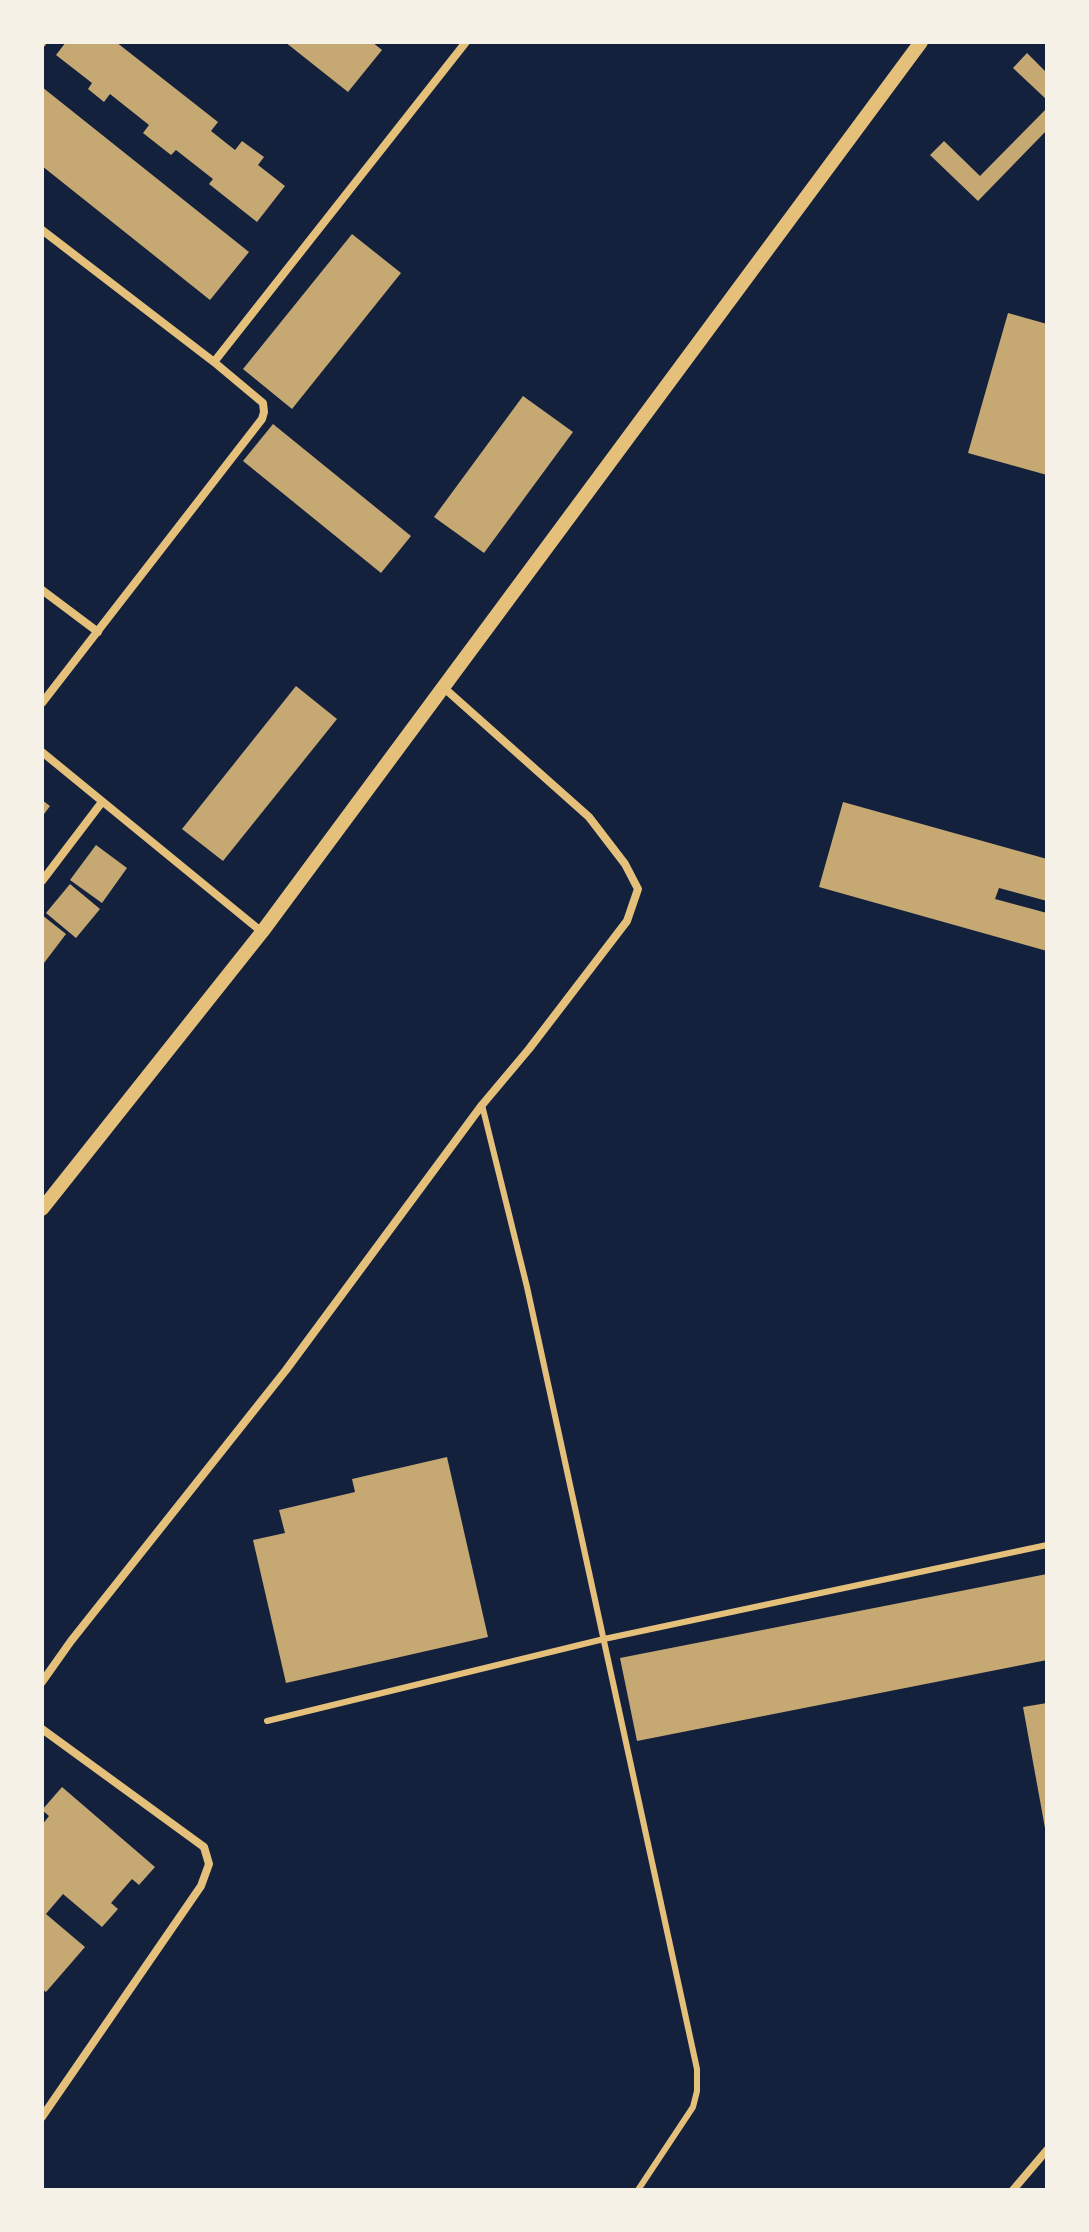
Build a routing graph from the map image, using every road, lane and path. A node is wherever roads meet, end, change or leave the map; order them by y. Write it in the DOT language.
graph roads {
  1 [pos="466,42"];
  2 [pos="921,42"];
  3 [pos="42,230"];
  4 [pos="214,362"];
  5 [pos="42,590"];
  6 [pos="98,632"];
  7 [pos="443,687"];
  8 [pos="42,703"];
  9 [pos="42,752"];
  10 [pos="102,802"];
  11 [pos="42,881"];
  12 [pos="262,932"];
  13 [pos="482,1105"];
  14 [pos="42,1209"];
  15 [pos="1047,1545"];
  16 [pos="604,1639"];
  17 [pos="42,1682"];
  18 [pos="267,1721"];
  19 [pos="42,1729"];
  20 [pos="42,2117"];
  21 [pos="1047,2150"];
  22 [pos="638,2190"];
  23 [pos="1013,2190"];
  1 -- 4 [label="street"];
  2 -- 7 [label="street"];
  3 -- 4 [label="street"];
  4 -- 6 [label="street"];
  5 -- 6 [label="street"];
  6 -- 8 [label="street"];
  7 -- 12 [label="street"];
  7 -- 13 [label="street"];
  9 -- 10 [label="street"];
  10 -- 11 [label="street"];
  10 -- 12 [label="street"];
  12 -- 14 [label="street"];
  13 -- 16 [label="lane"];
  13 -- 17 [label="street"];
  15 -- 16 [label="lane"];
  16 -- 18 [label="lane"];
  16 -- 22 [label="lane"];
  19 -- 20 [label="street"];
  21 -- 23 [label="street"];
}
